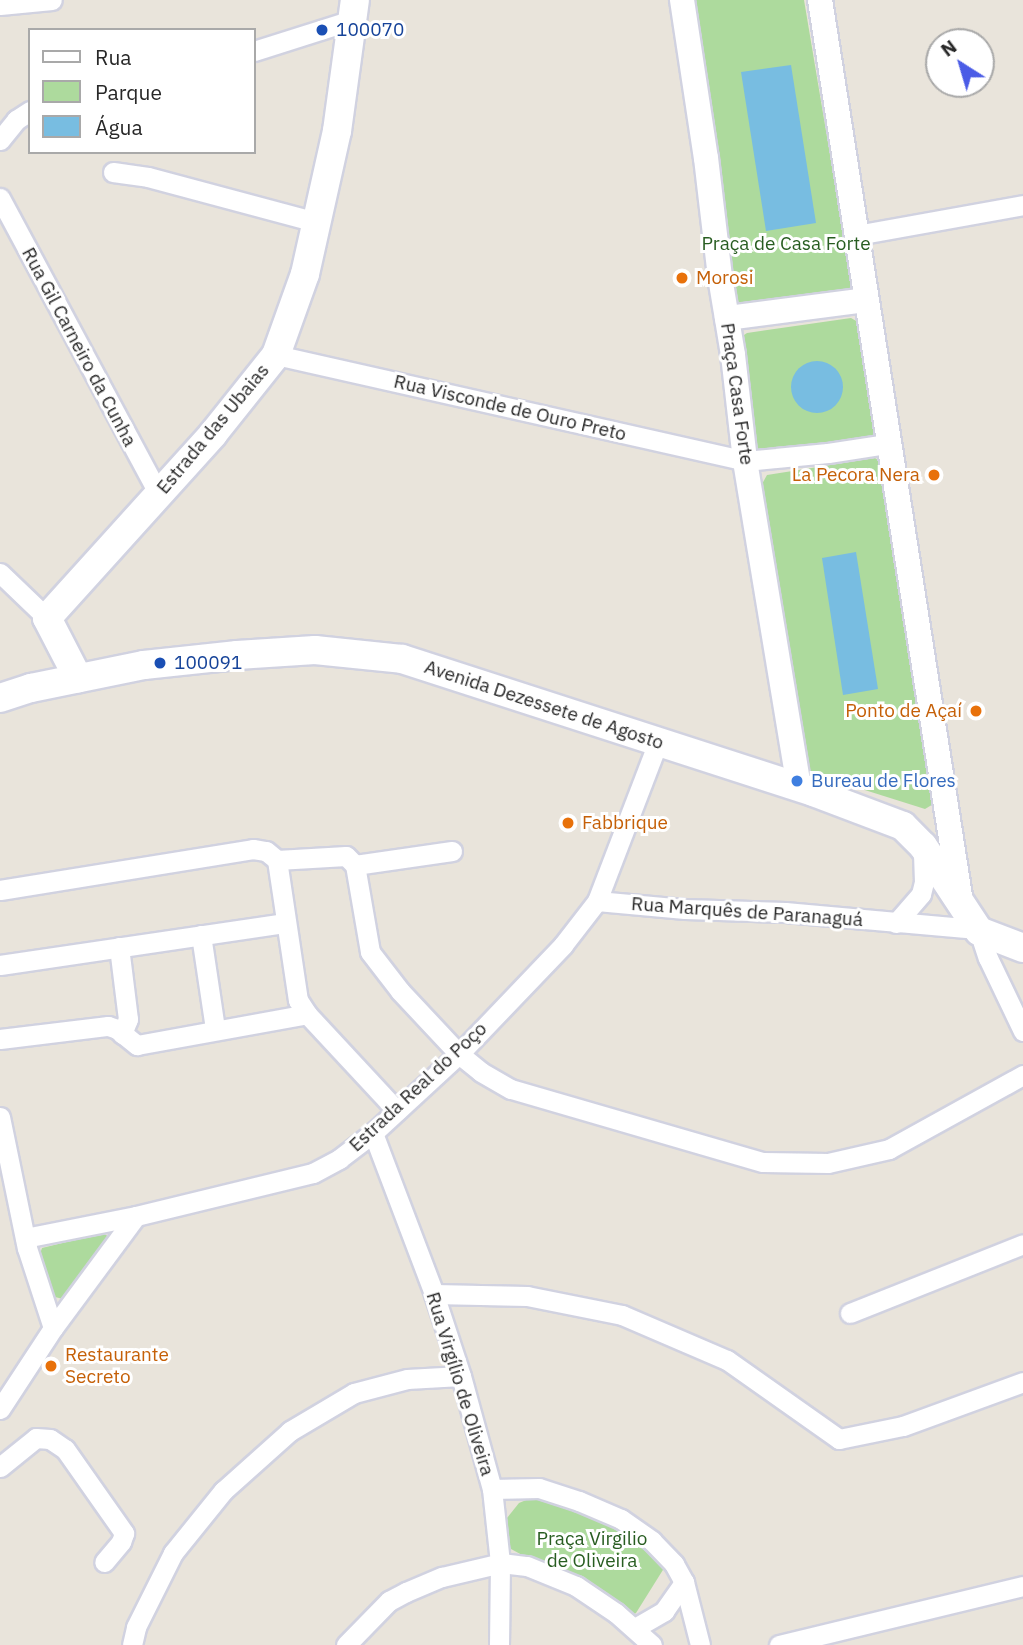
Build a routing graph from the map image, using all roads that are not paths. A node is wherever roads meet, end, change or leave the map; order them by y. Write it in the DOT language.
graph roads {
  1 [pos="52,0"];
  2 [pos="682,0"];
  3 [pos="820,0"];
  4 [pos="25,1"];
  5 [pos="0,5"];
  6 [pos="353,10"];
  7 [pos="256,50"];
  8 [pos="28,112"];
  9 [pos="0,140"];
  10 [pos="113,172"];
  11 [pos="0,198"];
  12 [pos="1023,205"];
  13 [pos="316,222"];
  14 [pos="857,235"];
  15 [pos="864,300"];
  16 [pos="727,318"];
  17 [pos="276,355"];
  18 [pos="887,444"];
  19 [pos="745,461"];
  20 [pos="159,495"];
  21 [pos="0,573"];
  22 [pos="47,618"];
  23 [pos="78,678"];
  24 [pos="46,684"];
  25 [pos="0,698"];
  26 [pos="657,742"];
  27 [pos="799,788"];
  28 [pos="923,846"];
  29 [pos="452,851"];
  30 [pos="277,860"];
  31 [pos="355,865"];
  32 [pos="0,890"];
  33 [pos="597,901"];
  34 [pos="973,922"];
  35 [pos="284,923"];
  36 [pos="897,923"];
  37 [pos="201,934"];
  38 [pos="119,947"];
  39 [pos="1023,948"];
  40 [pos="0,965"];
  41 [pos="307,1014"];
  42 [pos="215,1029"];
  43 [pos="1023,1031"];
  44 [pos="122,1034"];
  45 [pos="0,1039"];
  46 [pos="459,1054"];
  47 [pos="1023,1075"];
  48 [pos="397,1111"];
  49 [pos="0,1117"];
  50 [pos="373,1133"];
  51 [pos="7,1185"];
  52 [pos="136,1216"];
  53 [pos="25,1238"];
  54 [pos="1023,1244"];
  55 [pos="434,1294"];
  56 [pos="849,1313"];
  57 [pos="53,1328"];
  58 [pos="461,1376"];
  59 [pos="1023,1382"];
  60 [pos="0,1409"];
  61 [pos="0,1467"];
  62 [pos="492,1489"];
  63 [pos="104,1563"];
  64 [pos="500,1563"];
  65 [pos="684,1582"];
  66 [pos="1023,1586"];
  67 [pos="635,1628"];
  68 [pos="132,1645"];
  69 [pos="346,1645"];
  70 [pos="499,1645"];
  71 [pos="652,1645"];
  72 [pos="700,1645"];
  73 [pos="779,1645"];
  1 -- 4 [label="street"];
  2 -- 16 [label="street, Praça Casa Forte"];
  3 -- 14 [label="street"];
  4 -- 5 [label="street"];
  6 -- 7 [label="street"];
  6 -- 13 [label="main road, Estrada das Ubaias"];
  8 -- 9 [label="street"];
  10 -- 13 [label="street"];
  11 -- 20 [label="street, Rua Gil Carneiro da Cunha"];
  12 -- 14 [label="street"];
  13 -- 17 [label="main road, Estrada das Ubaias"];
  14 -- 15 [label="street"];
  15 -- 16 [label="street"];
  15 -- 18 [label="street"];
  16 -- 19 [label="street, Praça Casa Forte"];
  17 -- 19 [label="street, Rua Visconde de Ouro Preto"];
  17 -- 20 [label="main road, Estrada das Ubaias"];
  18 -- 19 [label="street"];
  18 -- 34 [label="street"];
  19 -- 27 [label="street, Praça Casa Forte"];
  20 -- 22 [label="main road, Estrada das Ubaias"];
  21 -- 22 [label="street"];
  22 -- 23 [label="main road"];
  22 -- 24 [label="main road"];
  23 -- 24 [label="main road, Avenida Dezessete de Agosto"];
  23 -- 26 [label="main road, Avenida Dezessete de Agosto"];
  24 -- 25 [label="main road, Avenida Dezessete de Agosto"];
  26 -- 27 [label="main road, Avenida Dezessete de Agosto"];
  26 -- 33 [label="street, Estrada Real do Poço"];
  27 -- 28 [label="main road, Avenida Dezessete de Agosto"];
  28 -- 34 [label="main road, Avenida Dezessete de Agosto"];
  28 -- 36 [label="street"];
  29 -- 31 [label="street"];
  30 -- 31 [label="street"];
  30 -- 32 [label="street"];
  30 -- 35 [label="street"];
  31 -- 46 [label="street"];
  33 -- 36 [label="street, Rua Marquês de Paranaguá"];
  33 -- 46 [label="street, Estrada Real do Poço"];
  34 -- 36 [label="street, Rua Marquês de Paranaguá"];
  34 -- 39 [label="main road"];
  34 -- 43 [label="street"];
  35 -- 37 [label="street"];
  35 -- 41 [label="street"];
  37 -- 38 [label="street"];
  37 -- 42 [label="street"];
  38 -- 40 [label="street"];
  38 -- 44 [label="street"];
  41 -- 42 [label="street"];
  41 -- 48 [label="street"];
  42 -- 44 [label="street"];
  44 -- 45 [label="street"];
  46 -- 47 [label="street"];
  46 -- 48 [label="street, Estrada Real do Poço"];
  48 -- 50 [label="street, Estrada Real do Poço"];
  49 -- 51 [label="street"];
  50 -- 52 [label="street, Estrada Real do Poço"];
  50 -- 55 [label="street, Rua Virgílio de Oliveira"];
  51 -- 53 [label="street"];
  52 -- 53 [label="street, Estrada Real do Poço"];
  52 -- 57 [label="street"];
  53 -- 57 [label="street"];
  54 -- 56 [label="street"];
  55 -- 58 [label="street, Rua Virgílio de Oliveira"];
  55 -- 59 [label="street"];
  57 -- 60 [label="street"];
  58 -- 62 [label="street, Rua Virgílio de Oliveira"];
  58 -- 68 [label="street"];
  61 -- 63 [label="street"];
  62 -- 64 [label="street, Rua Virgílio de Oliveira"];
  62 -- 65 [label="street"];
  64 -- 67 [label="street"];
  64 -- 69 [label="street"];
  64 -- 70 [label="street, Rua Virgílio de Oliveira"];
  65 -- 67 [label="street"];
  65 -- 72 [label="street"];
  66 -- 73 [label="street"];
  67 -- 71 [label="street"];
}
